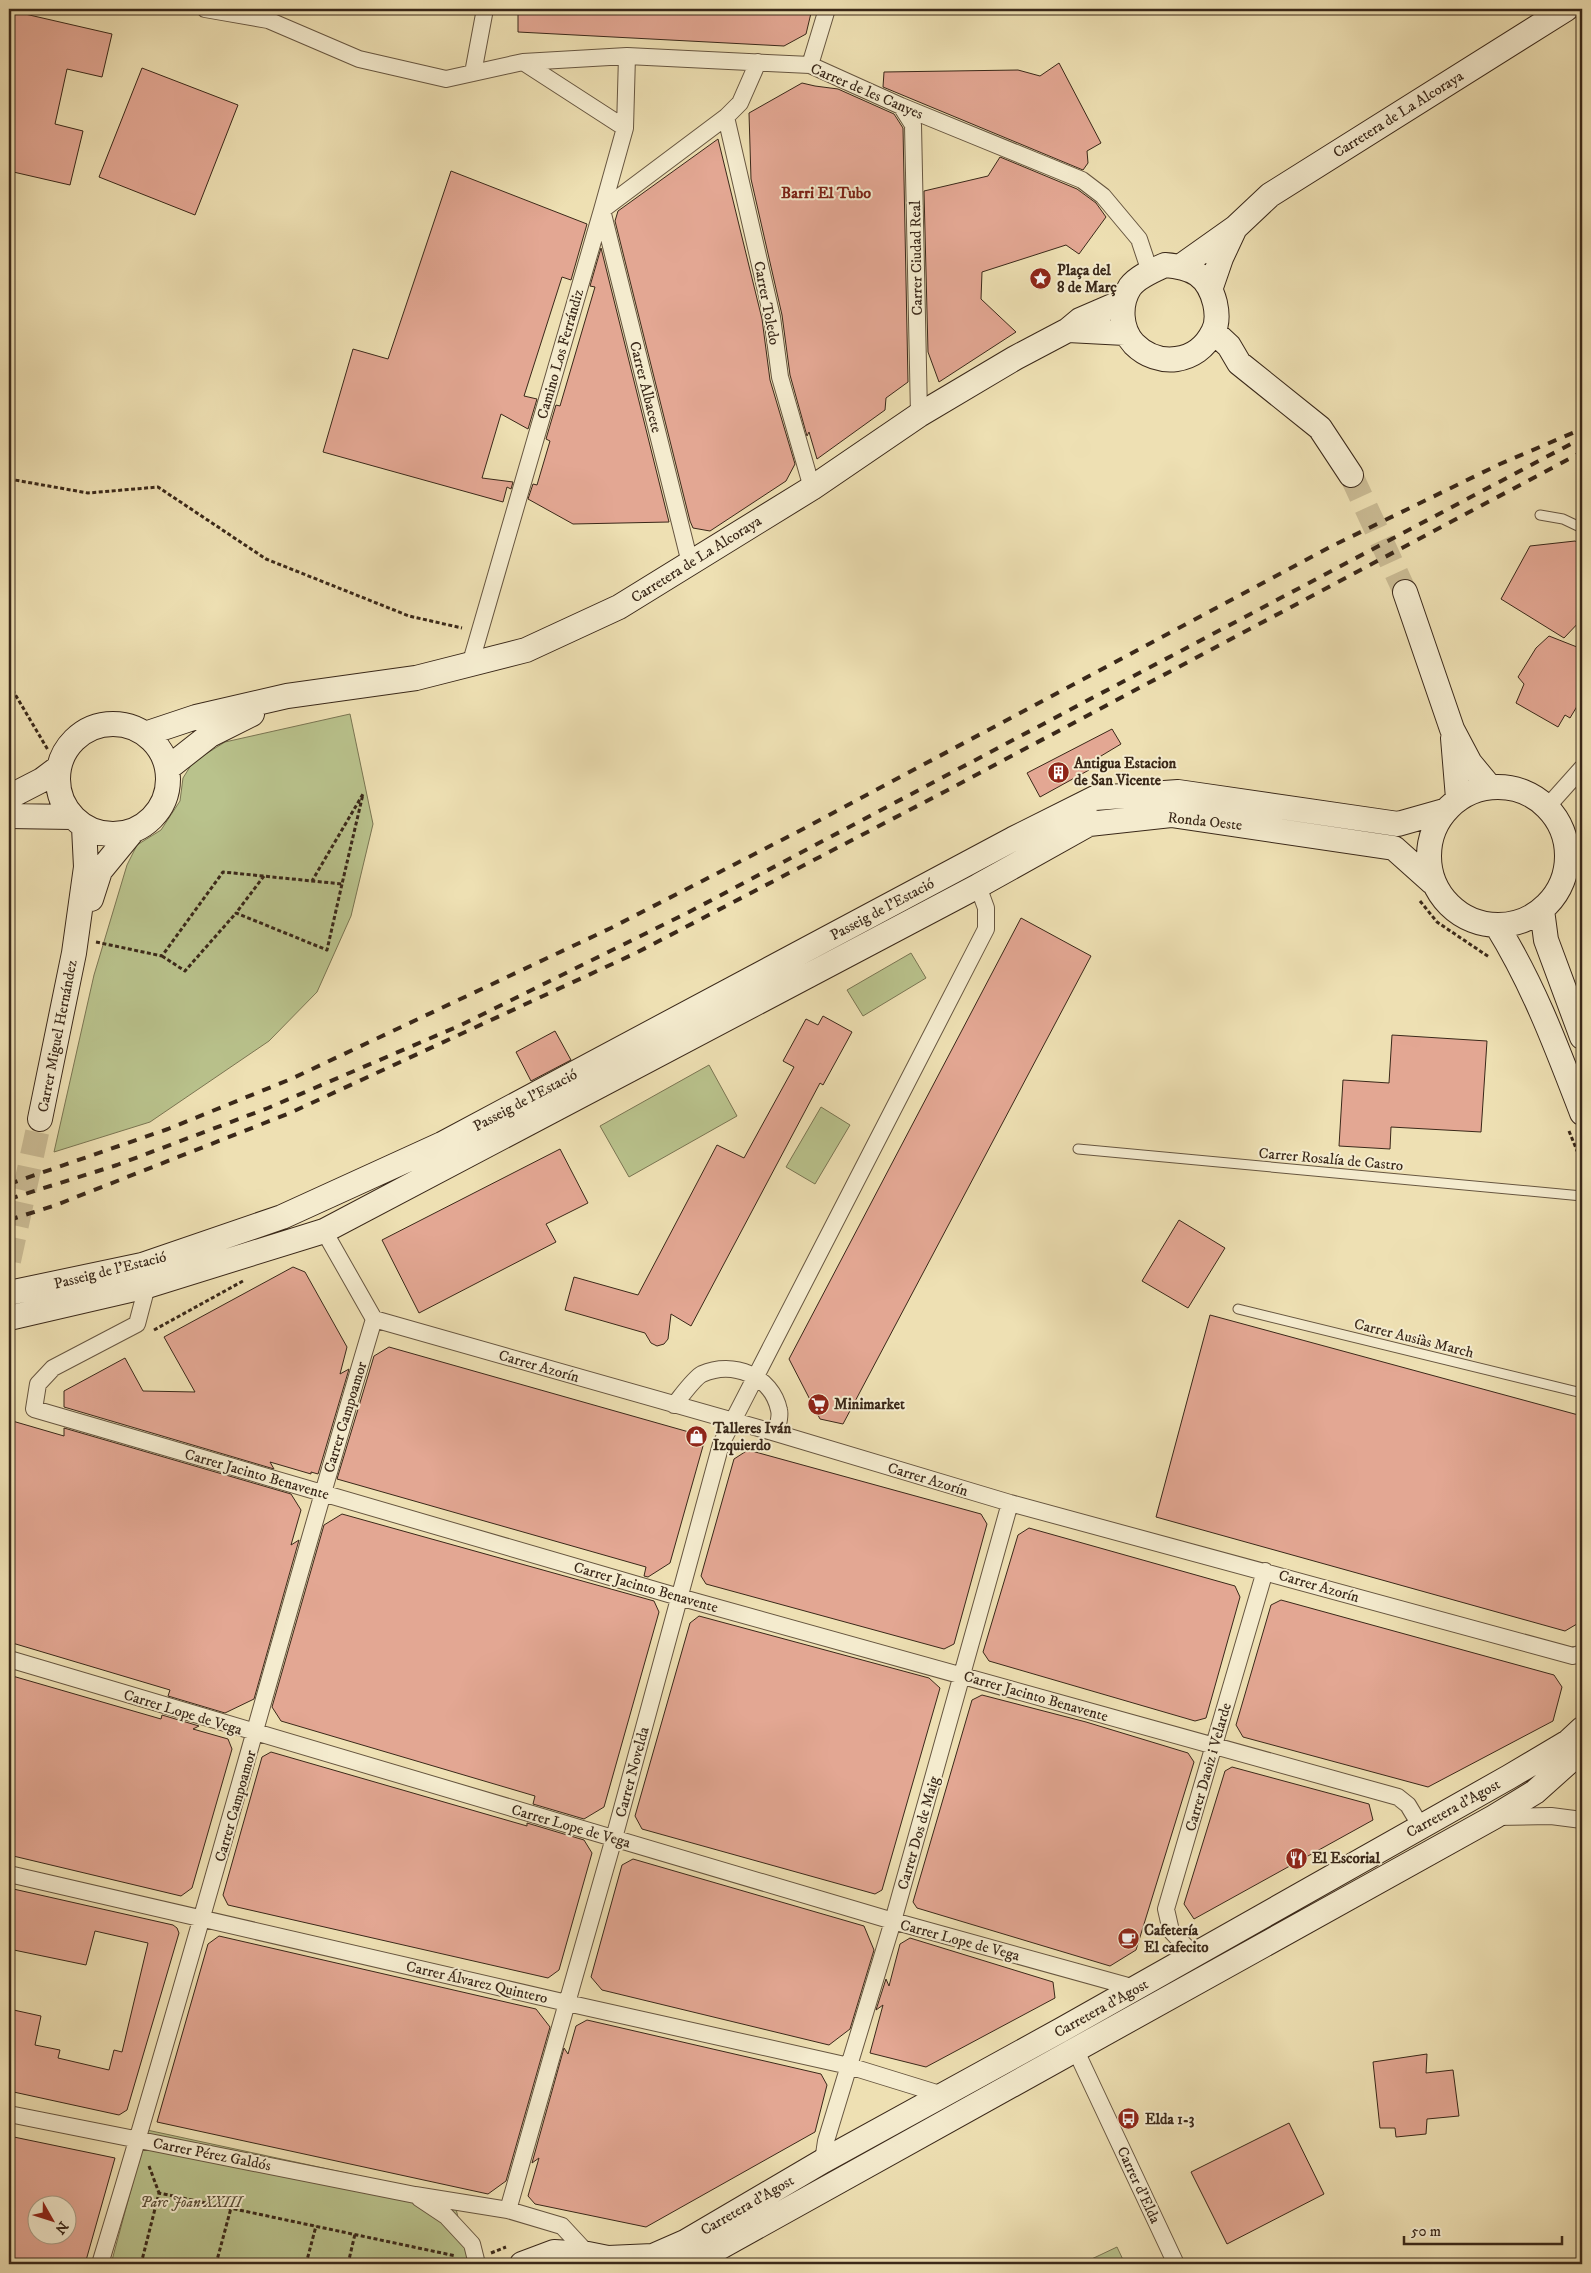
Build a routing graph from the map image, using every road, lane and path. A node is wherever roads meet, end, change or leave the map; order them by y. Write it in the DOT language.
graph roads {
  1 [pos="205,9"];
  2 [pos="485,9"];
  3 [pos="827,9"];
  4 [pos="1566,9"];
  5 [pos="627,56"];
  6 [pos="523,62"];
  7 [pos="758,62"];
  8 [pos="810,65"];
  9 [pos="473,73"];
  10 [pos="901,106"];
  11 [pos="726,117"];
  12 [pos="625,128"];
  13 [pos="602,210"];
  14 [pos="1236,227"];
  15 [pos="1181,266"];
  16 [pos="1150,272"];
  17 [pos="1211,287"];
  18 [pos="1124,301"];
  19 [pos="1068,330"];
  20 [pos="1125,332"];
  21 [pos="1214,332"];
  22 [pos="1199,351"];
  23 [pos="1239,363"];
  24 [pos="919,415"];
  25 [pos="1351,475"];
  26 [pos="9,479"];
  27 [pos="812,488"];
  28 [pos="1540,515"];
  29 [pos="1582,528"];
  30 [pos="690,563"];
  31 [pos="1405,592"];
  32 [pos="479,632"];
  33 [pos="470,665"];
  34 [pos="9,684"];
  35 [pos="287,696"];
  36 [pos="1452,729"];
  37 [pos="145,734"];
  38 [pos="58,768"];
  39 [pos="168,768"];
  40 [pos="1582,768"];
  41 [pos="1489,786"];
  42 [pos="9,797"];
  43 [pos="1451,804"];
  44 [pos="1548,806"];
  45 [pos="9,816"];
  46 [pos="78,822"];
  47 [pos="132,832"];
  48 [pos="1013,839"];
  49 [pos="264,876"];
  50 [pos="312,881"];
  51 [pos="342,884"];
  52 [pos="978,886"];
  53 [pos="1424,889"];
  54 [pos="1542,910"];
  55 [pos="236,913"];
  56 [pos="1496,926"];
  57 [pos="76,946"];
  58 [pos="162,956"];
  59 [pos="1495,963"];
  60 [pos="1582,1037"];
  61 [pos="40,1119"];
  62 [pos="1576,1121"];
  63 [pos="1078,1149"];
  64 [pos="1582,1163"];
  65 [pos="1582,1196"];
  66 [pos="324,1231"];
  67 [pos="246,1280"];
  68 [pos="147,1286"];
  69 [pos="18,1291"];
  70 [pos="1238,1309"];
  71 [pos="15,1316"];
  72 [pos="374,1319"];
  73 [pos="130,1329"];
  74 [pos="755,1375"];
  75 [pos="1582,1393"];
  76 [pos="674,1405"];
  77 [pos="732,1422"];
  78 [pos="776,1434"];
  79 [pos="322,1493"];
  80 [pos="1010,1503"];
  81 [pos="1265,1571"];
  82 [pos="679,1597"];
  83 [pos="1582,1653"];
  84 [pos="9,1659"];
  85 [pos="962,1676"];
  86 [pos="1582,1729"];
  87 [pos="256,1734"];
  88 [pos="1214,1746"];
  89 [pos="1582,1750"];
  90 [pos="1494,1817"];
  91 [pos="1582,1820"];
  92 [pos="1420,1825"];
  93 [pos="614,1838"];
  94 [pos="9,1874"];
  95 [pos="202,1918"];
  96 [pos="893,1922"];
  97 [pos="1194,1955"];
  98 [pos="1135,1988"];
  99 [pos="567,2003"];
  100 [pos="1063,2029"];
  101 [pos="1076,2051"];
  102 [pos="849,2066"];
  103 [pos="943,2094"];
  104 [pos="9,2114"];
  105 [pos="138,2139"];
  106 [pos="823,2161"];
  107 [pos="415,2195"];
  108 [pos="231,2208"];
  109 [pos="508,2210"];
  110 [pos="316,2226"];
  111 [pos="354,2234"];
  112 [pos="462,2257"];
  113 [pos="142,2259"];
  114 [pos="603,2259"];
  115 [pos="100,2264"];
  116 [pos="141,2264"];
  117 [pos="163,2264"];
  118 [pos="216,2264"];
  119 [pos="306,2264"];
  120 [pos="348,2264"];
  121 [pos="477,2264"];
  122 [pos="522,2264"];
  123 [pos="690,2264"];
  124 [pos="1176,2264"];
  1 -- 9 [label="street, Carrer de les Canyes"];
  2 -- 9 [label="street"];
  3 -- 8 [label="street"];
  4 -- 14 [label="main road, Carretera de La Alcoraya"];
  5 -- 6 [label="street, Carrer de les Canyes"];
  5 -- 7 [label="street, Carrer de les Canyes"];
  5 -- 12 [label="street, Camino Los Ferrándiz"];
  6 -- 9 [label="street, Carrer de les Canyes"];
  6 -- 12 [label="street"];
  7 -- 8 [label="street, Carrer de les Canyes"];
  7 -- 11 [label="street"];
  8 -- 10 [label="street, Carrer de les Canyes"];
  10 -- 16 [label="street, Carrer de les Canyes"];
  10 -- 24 [label="street, Carrer Ciudad Real"];
  11 -- 13 [label="street"];
  11 -- 27 [label="street, Carrer Toledo"];
  12 -- 13 [label="street, Camino Los Ferrándiz"];
  13 -- 30 [label="street, Carrer Albacete"];
  13 -- 32 [label="street, Camino Los Ferrándiz"];
  14 -- 15 [label="main road, Carretera de La Alcoraya"];
  14 -- 17 [label="main road, Carretera de La Alcoraya"];
  15 -- 16 [label="main road"];
  15 -- 17 [label="main road"];
  16 -- 18 [label="main road"];
  17 -- 21 [label="main road"];
  18 -- 19 [label="main road, Carretera de La Alcoraya"];
  18 -- 20 [label="main road"];
  19 -- 20 [label="main road, Carretera de La Alcoraya"];
  19 -- 24 [label="main road, Carretera de La Alcoraya"];
  20 -- 22 [label="main road"];
  21 -- 22 [label="main road"];
  21 -- 23 [label="main road"];
  22 -- 23 [label="main road"];
  23 -- 25 [label="main road"];
  24 -- 27 [label="main road, Carretera de La Alcoraya"];
  26 -- 32 [label="path"];
  27 -- 30 [label="main road, Carretera de La Alcoraya"];
  28 -- 29 [label="lane"];
  30 -- 33 [label="main road, Carretera de La Alcoraya"];
  31 -- 36 [label="main road"];
  32 -- 33 [label="street, Camino Los Ferrándiz"];
  33 -- 35 [label="main road, Carretera de La Alcoraya"];
  34 -- 38 [label="path"];
  35 -- 37 [label="main road, Carretera de La Alcoraya"];
  35 -- 39 [label="main road, Carretera de La Alcoraya"];
  36 -- 41 [label="main road"];
  36 -- 43 [label="main road"];
  37 -- 38 [label="main road"];
  37 -- 39 [label="main road"];
  38 -- 42 [label="main road"];
  38 -- 46 [label="main road"];
  39 -- 47 [label="main road"];
  40 -- 44 [label="street"];
  41 -- 43 [label="main road, Ronda Oeste"];
  41 -- 44 [label="main road, Ronda Oeste"];
  43 -- 48 [label="main road, Ronda Oeste"];
  43 -- 53 [label="main road"];
  44 -- 54 [label="main road, Ronda Oeste"];
  45 -- 46 [label="main road"];
  46 -- 47 [label="main road"];
  46 -- 57 [label="main road, Carrer Miguel Hernández"];
  47 -- 57 [label="main road, Carrer Miguel Hernández"];
  48 -- 69 [label="main road, Passeig de l'Estació"];
  49 -- 50 [label="path"];
  49 -- 55 [label="path"];
  49 -- 58 [label="path"];
  50 -- 51 [label="path"];
  50 -- 51 [label="path"];
  51 -- 55 [label="path"];
  52 -- 53 [label="main road, Ronda Oeste"];
  52 -- 66 [label="main road, Passeig de l'Estació"];
  52 -- 74 [label="street, Carrer Novelda"];
  53 -- 56 [label="main road, Ronda Oeste"];
  53 -- 59 [label="path"];
  54 -- 56 [label="main road, Ronda Oeste"];
  54 -- 60 [label="main road"];
  55 -- 58 [label="path"];
  56 -- 62 [label="main road"];
  57 -- 58 [label="path"];
  57 -- 61 [label="main road, Carrer Miguel Hernández"];
  62 -- 64 [label="path"];
  63 -- 65 [label="lane, Carrer Rosalía de Castro"];
  66 -- 68 [label="main road, Passeig de l'Estació"];
  66 -- 72 [label="street"];
  67 -- 73 [label="path"];
  68 -- 71 [label="main road, Passeig de l'Estació"];
  68 -- 73 [label="street"];
  70 -- 75 [label="lane, Carrer Ausiàs March"];
  72 -- 76 [label="street, Carrer Azorín"];
  72 -- 79 [label="street, Carrer Campoamor"];
  73 -- 79 [label="street, Carrer Jacinto Benavente"];
  74 -- 76 [label="street"];
  74 -- 77 [label="street, Carrer Novelda"];
  74 -- 78 [label="street"];
  76 -- 77 [label="street, Carrer Azorín"];
  77 -- 78 [label="street, Carrer Azorín"];
  77 -- 82 [label="street, Carrer Novelda"];
  78 -- 80 [label="street, Carrer Azorín"];
  79 -- 82 [label="street, Carrer Jacinto Benavente"];
  79 -- 87 [label="street, Carrer Campoamor"];
  80 -- 81 [label="street, Carrer Azorín"];
  80 -- 85 [label="street, Carrer Dos de Maig"];
  81 -- 83 [label="street, Carrer Azorín"];
  81 -- 88 [label="street, Carrer Daoiz i Velarde"];
  82 -- 85 [label="street, Carrer Jacinto Benavente"];
  82 -- 93 [label="street, Carrer Novelda"];
  84 -- 87 [label="street, Carrer Lope de Vega"];
  85 -- 88 [label="street, Carrer Jacinto Benavente"];
  85 -- 96 [label="street, Carrer Dos de Maig"];
  86 -- 92 [label="main road, Carretera d'Agost"];
  87 -- 93 [label="street, Carrer Lope de Vega"];
  87 -- 95 [label="street, Carrer Campoamor"];
  88 -- 92 [label="street, Carrer Jacinto Benavente"];
  88 -- 97 [label="street, Carrer Daoiz i Velarde"];
  89 -- 90 [label="main road, Carretera d'Agost"];
  90 -- 91 [label="street"];
  90 -- 101 [label="main road, Carretera d'Agost"];
  92 -- 97 [label="main road, Carretera d'Agost"];
  93 -- 96 [label="street, Carrer Lope de Vega"];
  93 -- 99 [label="street, Carrer Novelda"];
  94 -- 95 [label="street, Carrer Álvarez Quintero"];
  95 -- 99 [label="street, Carrer Álvarez Quintero"];
  95 -- 105 [label="street, Carrer Campoamor"];
  96 -- 98 [label="street, Carrer Lope de Vega"];
  96 -- 102 [label="street, Carrer Dos de Maig"];
  97 -- 98 [label="main road, Carretera d'Agost"];
  98 -- 100 [label="main road, Carretera d'Agost"];
  99 -- 102 [label="street, Carrer Álvarez Quintero"];
  99 -- 109 [label="street, Carrer Novelda"];
  100 -- 101 [label="main road"];
  100 -- 103 [label="main road, Carretera d'Agost"];
  101 -- 123 [label="main road, Carretera d'Agost"];
  101 -- 124 [label="street, Carrer d’Elda"];
  102 -- 103 [label="street, Carrer Álvarez Quintero"];
  102 -- 106 [label="street, Carrer Dos de Maig"];
  103 -- 106 [label="main road, Carretera d'Agost"];
  104 -- 105 [label="street, Carrer Pérez Galdós"];
  105 -- 107 [label="street, Carrer Pérez Galdós"];
  105 -- 115 [label="street, Carrer Campoamor"];
  106 -- 114 [label="main road, Carretera d'Agost"];
  107 -- 109 [label="street, Carrer Pérez Galdós"];
  107 -- 121 [label="street, Carrer Pérez Galdós"];
  108 -- 110 [label="path"];
  108 -- 113 [label="path"];
  108 -- 118 [label="path"];
  109 -- 114 [label="street, Carrer Pérez Galdós"];
  110 -- 111 [label="path"];
  110 -- 119 [label="path"];
  111 -- 112 [label="path"];
  111 -- 120 [label="path"];
  113 -- 116 [label="path"];
  113 -- 117 [label="path"];
  114 -- 122 [label="main road, Carretera d'Agost"];
}
